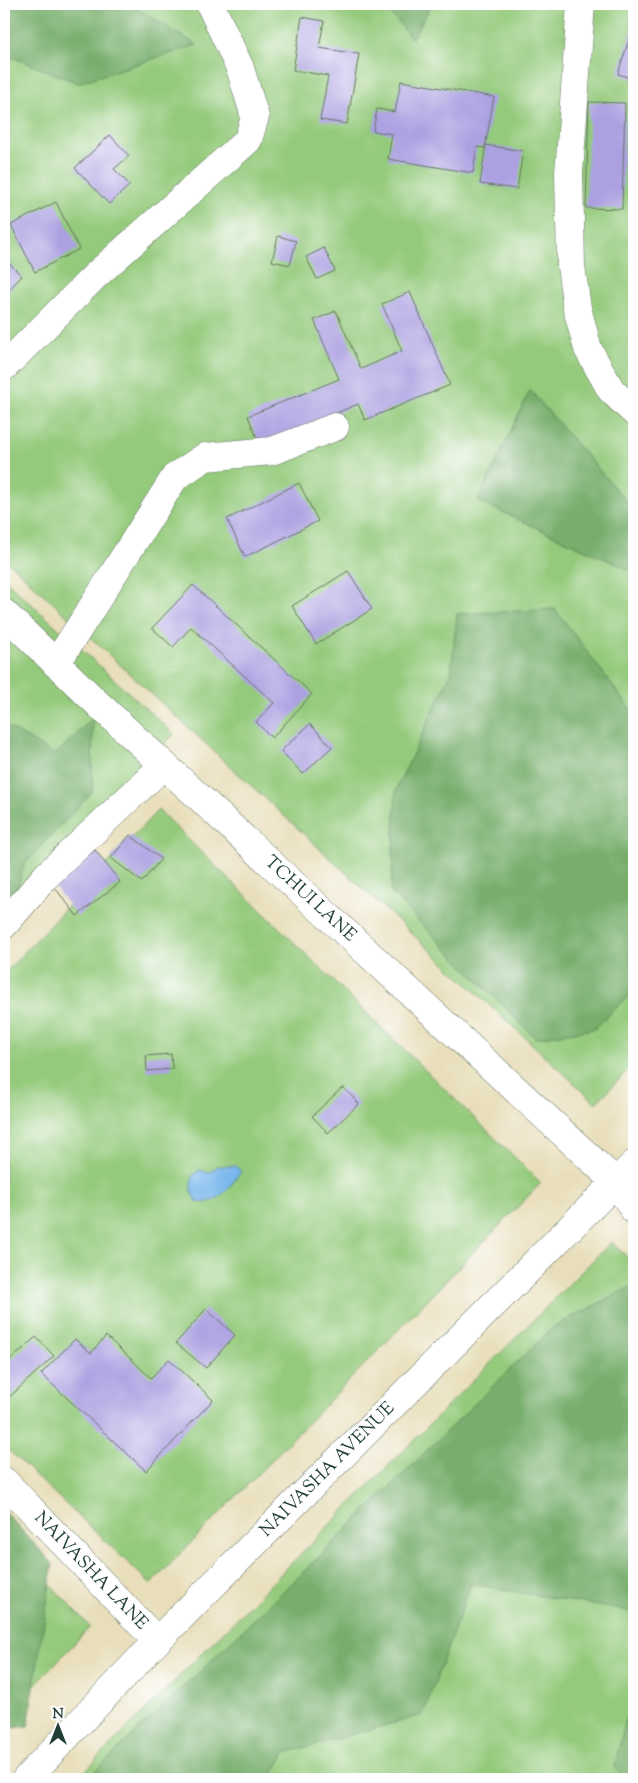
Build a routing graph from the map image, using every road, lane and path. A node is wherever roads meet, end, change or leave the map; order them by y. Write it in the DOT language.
graph roads {
  1 [pos="210,4"];
  2 [pos="581,4"];
  3 [pos="4,367"];
  4 [pos="634,412"];
  5 [pos="335,427"];
  6 [pos="4,613"];
  7 [pos="56,664"];
  8 [pos="164,765"];
  9 [pos="4,925"];
  10 [pos="626,1173"];
  11 [pos="634,1210"];
  12 [pos="4,1481"];
  13 [pos="157,1640"];
  14 [pos="26,1779"];
  1 -- 3 [label="street"];
  2 -- 4 [label="street"];
  5 -- 7 [label="street"];
  6 -- 7 [label="street, TCHUI LANE"];
  7 -- 8 [label="street, TCHUI LANE"];
  8 -- 9 [label="street"];
  8 -- 10 [label="street, TCHUI LANE"];
  10 -- 11 [label="street, TCHUI LANE"];
  10 -- 13 [label="street, NAIVASHA AVENUE"];
  12 -- 13 [label="street, NAIVASHA LANE"];
  13 -- 14 [label="street, NAIVASHA AVENUE"];
}
